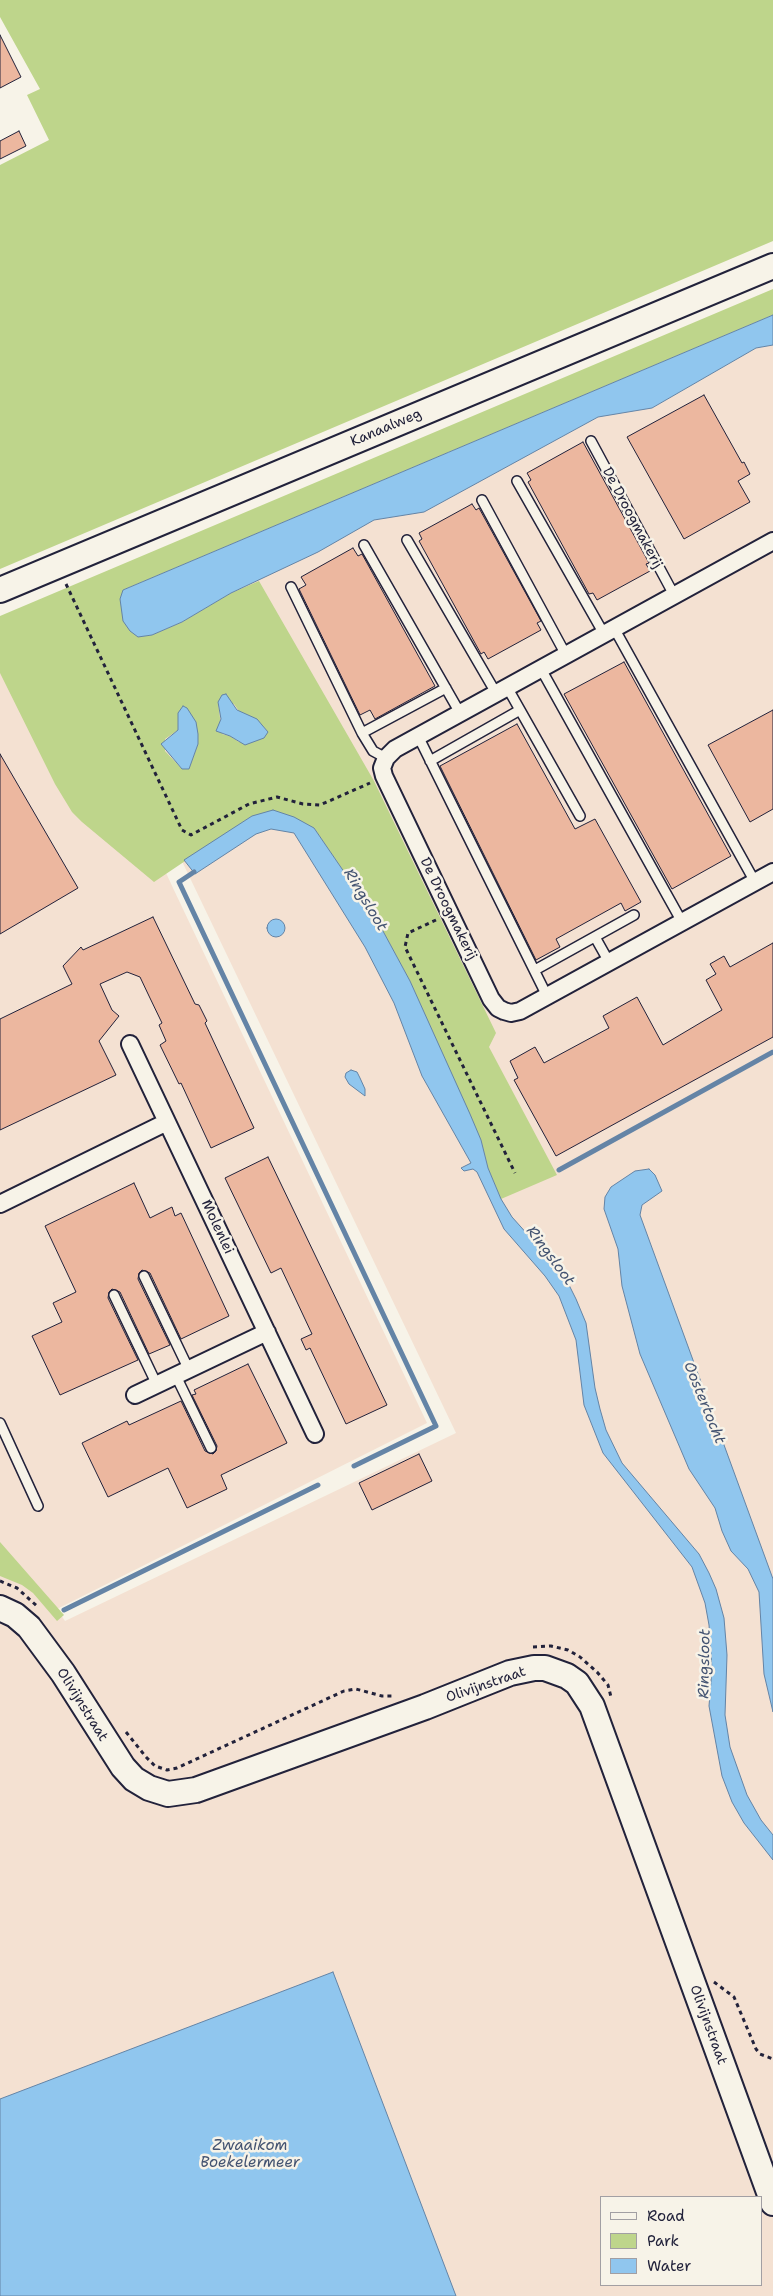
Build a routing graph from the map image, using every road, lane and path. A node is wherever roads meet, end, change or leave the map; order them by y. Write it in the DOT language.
graph roads {
  1 [pos="773,266"];
  2 [pos="591,441"];
  3 [pos="517,481"];
  4 [pos="482,500"];
  5 [pos="408,540"];
  6 [pos="773,541"];
  7 [pos="364,545"];
  8 [pos="65,581"];
  9 [pos="291,587"];
  10 [pos="0,590"];
  11 [pos="674,595"];
  12 [pos="609,631"];
  13 [pos="566,655"];
  14 [pos="541,668"];
  15 [pos="446,688"];
  16 [pos="501,690"];
  17 [pos="520,710"];
  18 [pos="460,713"];
  19 [pos="362,733"];
  20 [pos="418,736"];
  21 [pos="386,758"];
  22 [pos="430,761"];
  23 [pos="384,776"];
  24 [pos="580,816"];
  25 [pos="773,872"];
  26 [pos="755,882"];
  27 [pos="450,913"];
  28 [pos="634,915"];
  29 [pos="682,922"];
  30 [pos="595,937"];
  31 [pos="609,962"];
  32 [pos="535,970"];
  33 [pos="547,996"];
  34 [pos="130,1044"];
  35 [pos="168,1122"];
  36 [pos="515,1174"];
  37 [pos="0,1204"];
  38 [pos="144,1276"];
  39 [pos="114,1295"];
  40 [pos="267,1332"];
  41 [pos="183,1372"];
  42 [pos="156,1385"];
  43 [pos="135,1395"];
  44 [pos="0,1423"];
  45 [pos="316,1434"];
  46 [pos="211,1448"];
  47 [pos="38,1506"];
  48 [pos="0,1608"];
  49 [pos="528,1648"];
  50 [pos="402,1694"];
  51 [pos="613,1702"];
  52 [pos="122,1726"];
  53 [pos="711,1978"];
  54 [pos="773,2059"];
  55 [pos="773,2203"];
  1 -- 10 [label="street, Kanaalweg"];
  2 -- 11 [label="lane, De Droogmakerij"];
  3 -- 12 [label="lane"];
  4 -- 13 [label="lane"];
  5 -- 16 [label="lane"];
  6 -- 11 [label="street"];
  7 -- 15 [label="lane"];
  8 -- 23 [label="path"];
  9 -- 19 [label="lane"];
  11 -- 12 [label="street"];
  12 -- 13 [label="street"];
  12 -- 26 [label="lane"];
  13 -- 14 [label="street"];
  14 -- 16 [label="street"];
  14 -- 29 [label="lane"];
  15 -- 18 [label="lane"];
  15 -- 19 [label="lane"];
  16 -- 17 [label="lane"];
  16 -- 18 [label="street"];
  17 -- 22 [label="lane"];
  17 -- 24 [label="lane"];
  18 -- 20 [label="street"];
  19 -- 21 [label="lane"];
  20 -- 21 [label="street"];
  20 -- 22 [label="lane"];
  21 -- 23 [label="street"];
  22 -- 32 [label="lane"];
  23 -- 27 [label="street, De Droogmakerij"];
  25 -- 26 [label="street, De Droogmakerij"];
  26 -- 29 [label="street, De Droogmakerij"];
  27 -- 33 [label="street, De Droogmakerij"];
  27 -- 36 [label="path"];
  28 -- 30 [label="lane"];
  29 -- 31 [label="street, De Droogmakerij"];
  30 -- 31 [label="lane"];
  30 -- 32 [label="lane"];
  31 -- 33 [label="street, De Droogmakerij"];
  32 -- 33 [label="lane"];
  34 -- 35 [label="street, Molenlei"];
  35 -- 37 [label="street"];
  35 -- 40 [label="street, Molenlei"];
  38 -- 41 [label="lane"];
  39 -- 42 [label="lane"];
  40 -- 41 [label="street"];
  40 -- 45 [label="street, Molenlei"];
  41 -- 42 [label="street"];
  41 -- 46 [label="lane"];
  42 -- 43 [label="street"];
  44 -- 47 [label="lane"];
  48 -- 55 [label="street, Olivijnstraat"];
  49 -- 51 [label="path, Olivijnstraat"];
  50 -- 52 [label="path, Olivijnstraat"];
  53 -- 54 [label="path, Olivijnstraat"];
}
